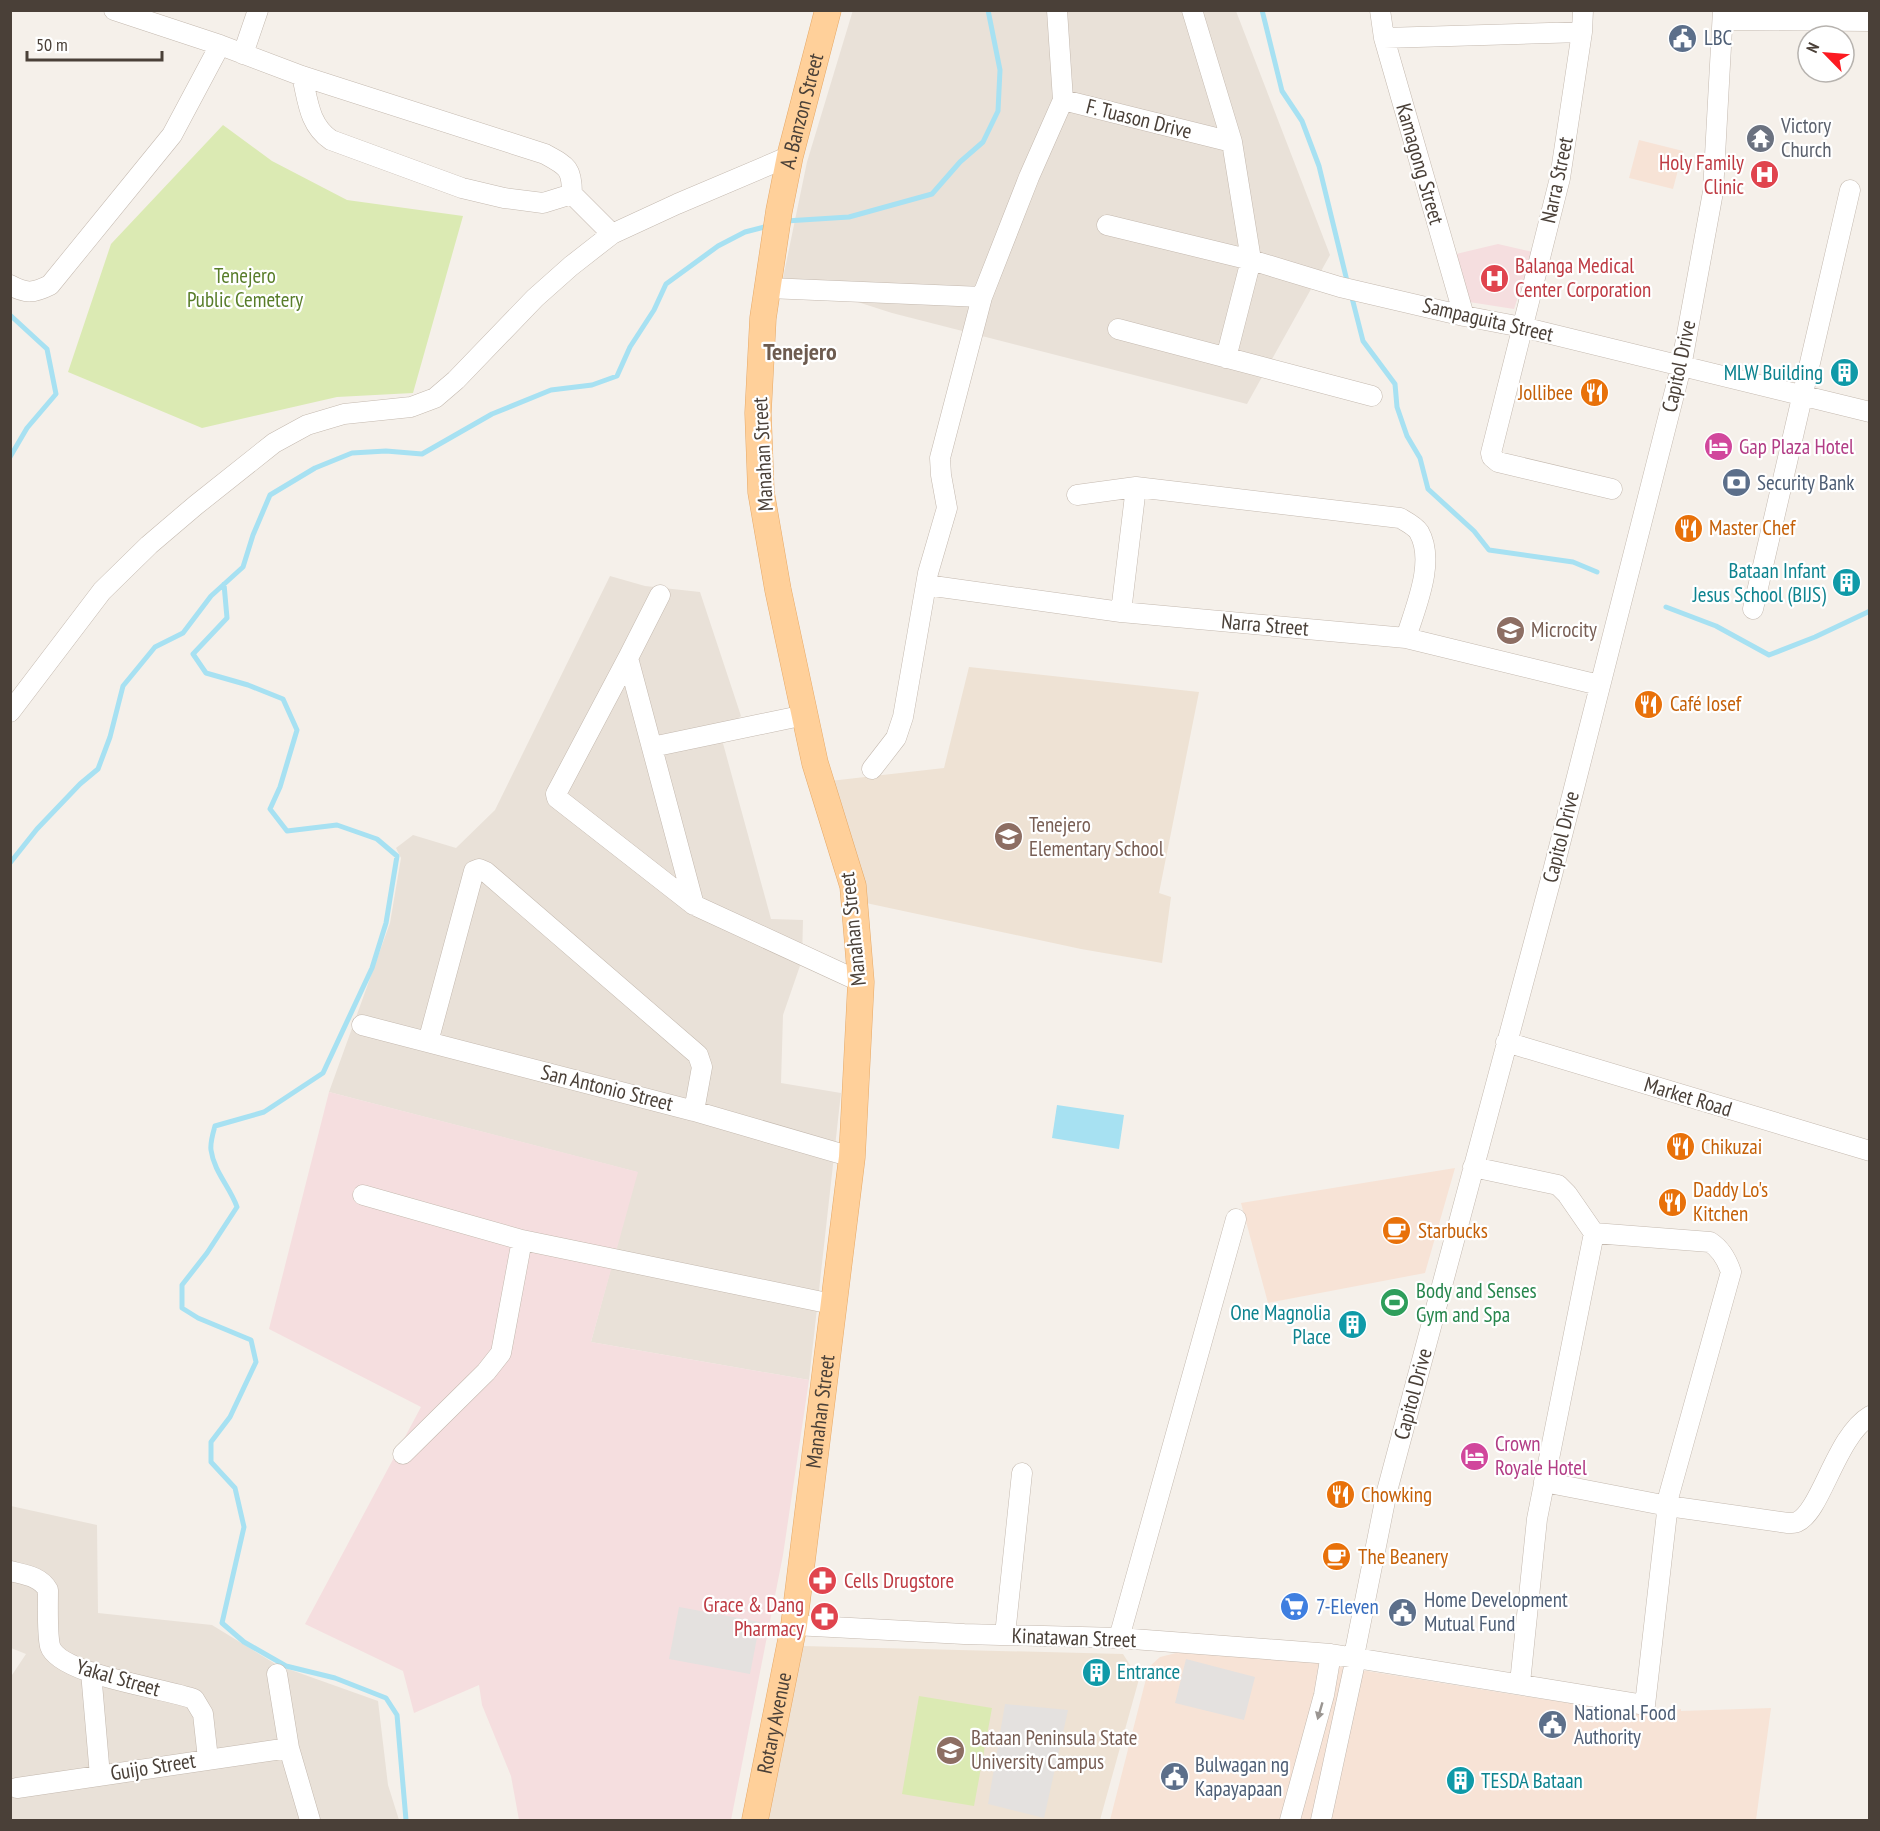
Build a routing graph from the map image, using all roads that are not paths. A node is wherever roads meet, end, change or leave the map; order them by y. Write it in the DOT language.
graph roads {
  1 [pos="114,10"];
  2 [pos="258,10"];
  3 [pos="828,10"];
  4 [pos="1057,10"];
  5 [pos="1192,10"];
  6 [pos="1380,10"];
  7 [pos="1582,10"];
  8 [pos="1724,15"];
  9 [pos="1869,21"];
  10 [pos="1582,32"];
  11 [pos="1384,38"];
  12 [pos="219,45"];
  13 [pos="243,54"];
  14 [pos="302,76"];
  15 [pos="1063,100"];
  16 [pos="1232,142"];
  17 [pos="790,156"];
  18 [pos="1850,190"];
  19 [pos="572,194"];
  20 [pos="1107,225"];
  21 [pos="612,234"];
  22 [pos="774,241"];
  23 [pos="1251,260"];
  24 [pos="10,285"];
  25 [pos="768,288"];
  26 [pos="982,297"];
  27 [pos="1464,316"];
  28 [pos="1522,327"];
  29 [pos="1118,329"];
  30 [pos="1226,358"];
  31 [pos="1681,367"];
  32 [pos="1372,396"];
  33 [pos="1801,396"];
  34 [pos="1869,412"];
  35 [pos="1136,487"];
  36 [pos="1612,489"];
  37 [pos="1077,495"];
  38 [pos="926,585"];
  39 [pos="660,595"];
  40 [pos="1753,609"];
  41 [pos="1121,612"];
  42 [pos="1406,638"];
  43 [pos="628,658"];
  44 [pos="1599,685"];
  45 [pos="10,712"];
  46 [pos="805,715"];
  47 [pos="652,747"];
  48 [pos="872,769"];
  49 [pos="694,905"];
  50 [pos="861,982"];
  51 [pos="362,1025"];
  52 [pos="428,1042"];
  53 [pos="1506,1042"];
  54 [pos="694,1111"];
  55 [pos="1869,1151"];
  56 [pos="852,1157"];
  57 [pos="1473,1167"];
  58 [pos="363,1195"];
  59 [pos="1236,1219"];
  60 [pos="1594,1233"];
  61 [pos="522,1240"];
  62 [pos="832,1304"];
  63 [pos="1869,1416"];
  64 [pos="403,1454"];
  65 [pos="1022,1473"];
  66 [pos="1544,1482"];
  67 [pos="1668,1506"];
  68 [pos="10,1571"];
  69 [pos="794,1624"];
  70 [pos="1005,1635"];
  71 [pos="1119,1638"];
  72 [pos="1331,1654"];
  73 [pos="1354,1656"];
  74 [pos="91,1672"];
  75 [pos="277,1674"];
  76 [pos="1520,1683"];
  77 [pos="290,1748"];
  78 [pos="208,1759"];
  79 [pos="100,1776"];
  80 [pos="17,1788"];
  81 [pos="310,1821"];
  82 [pos="755,1821"];
  83 [pos="1290,1821"];
  84 [pos="1321,1821"];
  1 -- 12 [label="street"];
  2 -- 13 [label="street"];
  3 -- 17 [label="main road, A. Banzon Street"];
  4 -- 15 [label="street, F. Tuason Drive"];
  5 -- 16 [label="street, F. Tuason Drive"];
  6 -- 11 [label="street, Kamagong Street"];
  7 -- 10 [label="street, Narra Street"];
  8 -- 9 [label="street"];
  8 -- 31 [label="street, Capitol Drive"];
  10 -- 11 [label="street"];
  10 -- 28 [label="street, Narra Street"];
  11 -- 27 [label="street, Kamagong Street"];
  12 -- 13 [label="street"];
  12 -- 24 [label="street"];
  13 -- 14 [label="street"];
  14 -- 19 [label="street"];
  14 -- 19 [label="street"];
  15 -- 16 [label="street, F. Tuason Drive"];
  15 -- 26 [label="street"];
  16 -- 23 [label="street, F. Tuason Drive"];
  17 -- 21 [label="street"];
  17 -- 22 [label="main road, A. Banzon Street"];
  18 -- 33 [label="street"];
  19 -- 21 [label="street"];
  20 -- 23 [label="street, Sampaguita Street"];
  21 -- 45 [label="street"];
  22 -- 25 [label="main road, Manahan Street"];
  23 -- 27 [label="street, Sampaguita Street"];
  23 -- 30 [label="street"];
  25 -- 26 [label="street"];
  25 -- 46 [label="main road, Manahan Street"];
  26 -- 38 [label="street"];
  27 -- 28 [label="street, Sampaguita Street"];
  28 -- 31 [label="street, Sampaguita Street"];
  28 -- 36 [label="street, Narra Street"];
  29 -- 30 [label="street"];
  30 -- 32 [label="street"];
  31 -- 33 [label="street, Sampaguita Street"];
  31 -- 44 [label="street, Capitol Drive"];
  33 -- 34 [label="street, Sampaguita Street"];
  33 -- 40 [label="street"];
  35 -- 37 [label="street"];
  35 -- 41 [label="street"];
  35 -- 42 [label="street"];
  38 -- 41 [label="street, Narra Street"];
  38 -- 48 [label="street"];
  39 -- 43 [label="street"];
  41 -- 42 [label="street, Narra Street"];
  42 -- 44 [label="street, Narra Street"];
  43 -- 47 [label="street"];
  43 -- 49 [label="street"];
  44 -- 53 [label="street, Capitol Drive"];
  46 -- 47 [label="street"];
  46 -- 50 [label="main road, Manahan Street"];
  47 -- 49 [label="street"];
  49 -- 50 [label="street"];
  50 -- 56 [label="main road, Manahan Street"];
  51 -- 52 [label="street, San Antonio Street"];
  52 -- 54 [label="street, San Antonio Street"];
  52 -- 54 [label="street"];
  53 -- 55 [label="street, Market Road"];
  53 -- 57 [label="street, Capitol Drive"];
  54 -- 56 [label="street, San Antonio Street"];
  56 -- 62 [label="main road, Manahan Street"];
  57 -- 60 [label="street"];
  57 -- 73 [label="street, Capitol Drive"];
  58 -- 61 [label="street"];
  59 -- 71 [label="street"];
  60 -- 66 [label="street"];
  60 -- 67 [label="street"];
  61 -- 62 [label="street"];
  61 -- 64 [label="street"];
  62 -- 69 [label="main road, Manahan Street"];
  63 -- 67 [label="street"];
  65 -- 70 [label="street"];
  66 -- 67 [label="street"];
  66 -- 76 [label="street"];
  67 -- 76 [label="street, Kinatawan Street"];
  68 -- 74 [label="street, Yakal Street"];
  69 -- 70 [label="street, Kinatawan Street"];
  69 -- 82 [label="main road, Rotary Avenue"];
  70 -- 71 [label="street, Kinatawan Street"];
  71 -- 72 [label="street, Kinatawan Street"];
  72 -- 73 [label="street, Kinatawan Street"];
  72 -- 83 [label="street, one-way"];
  73 -- 76 [label="street, Kinatawan Street"];
  73 -- 84 [label="street, Capitol Drive"];
  74 -- 78 [label="street, Yakal Street"];
  74 -- 79 [label="street"];
  75 -- 77 [label="street"];
  77 -- 78 [label="street, Guijo Street"];
  77 -- 81 [label="street"];
  78 -- 79 [label="street, Guijo Street"];
  79 -- 80 [label="street, Guijo Street"];
}
